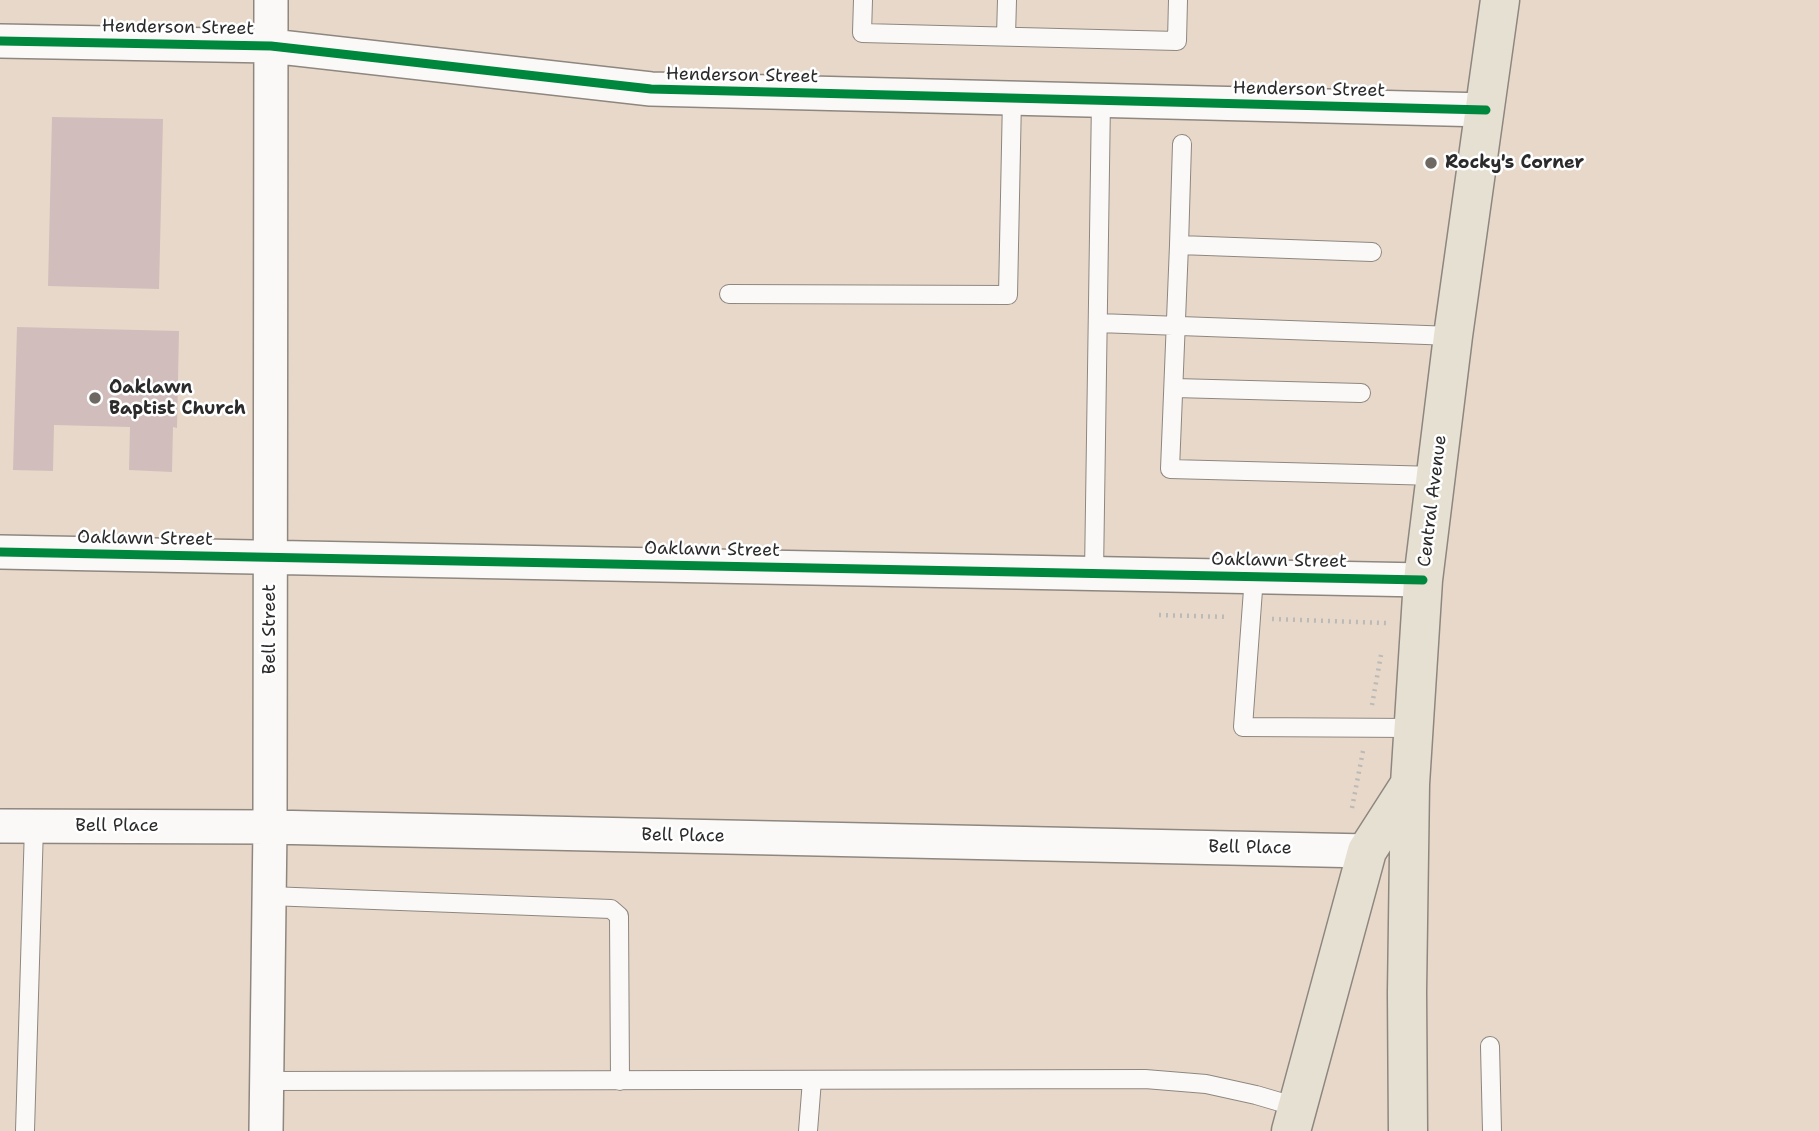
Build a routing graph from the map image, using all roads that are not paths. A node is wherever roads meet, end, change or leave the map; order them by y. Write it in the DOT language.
graph roads {
  1 [pos="271,0"];
  2 [pos="863,0"];
  3 [pos="1007,0"];
  4 [pos="1178,0"];
  5 [pos="1500,0"];
  6 [pos="1006,36"];
  7 [pos="0,41"];
  8 [pos="271,46"];
  9 [pos="1012,98"];
  10 [pos="1101,100"];
  11 [pos="1486,110"];
  12 [pos="1182,144"];
  13 [pos="1179,245"];
  14 [pos="1372,252"];
  15 [pos="729,295"];
  16 [pos="1098,323"];
  17 [pos="1177,326"];
  18 [pos="1453,335"];
  19 [pos="1175,388"];
  20 [pos="1361,393"];
  21 [pos="1437,476"];
  22 [pos="0,552"];
  23 [pos="270,557"];
  24 [pos="1094,573"];
  25 [pos="1254,576"];
  26 [pos="1423,580"];
  27 [pos="1413,728"];
  28 [pos="1410,784"];
  29 [pos="0,826"];
  30 [pos="34,826"];
  31 [pos="270,827"];
  32 [pos="1356,850"];
  33 [pos="269,896"];
  34 [pos="1490,1046"];
  35 [pos="812,1080"];
  36 [pos="267,1081"];
  37 [pos="620,1081"];
  38 [pos="1294,1119"];
  39 [pos="24,1131"];
  40 [pos="266,1131"];
  41 [pos="808,1131"];
  42 [pos="1408,1131"];
  43 [pos="1492,1131"];
  1 -- 8 [label="street, Bell Street"];
  2 -- 6 [label="lane"];
  3 -- 6 [label="lane"];
  4 -- 6 [label="lane"];
  5 -- 11 [label="main road, Central Avenue"];
  7 -- 8 [label="street, Henderson Street"];
  8 -- 9 [label="street, Henderson Street"];
  8 -- 23 [label="street, Bell Street"];
  9 -- 10 [label="street, Henderson Street"];
  9 -- 15 [label="lane"];
  10 -- 11 [label="street, Henderson Street"];
  10 -- 16 [label="lane"];
  11 -- 18 [label="main road, Central Avenue"];
  12 -- 13 [label="lane"];
  13 -- 14 [label="lane"];
  13 -- 17 [label="lane"];
  16 -- 17 [label="lane"];
  16 -- 24 [label="lane"];
  17 -- 18 [label="lane"];
  17 -- 19 [label="lane"];
  18 -- 21 [label="main road, Central Avenue"];
  19 -- 20 [label="lane"];
  19 -- 21 [label="lane"];
  21 -- 26 [label="main road, Central Avenue"];
  22 -- 23 [label="street, Oaklawn Street"];
  23 -- 24 [label="street, Oaklawn Street"];
  23 -- 31 [label="street, Bell Street"];
  24 -- 25 [label="street, Oaklawn Street"];
  25 -- 26 [label="street, Oaklawn Street"];
  25 -- 27 [label="lane"];
  26 -- 27 [label="main road, Central Avenue"];
  27 -- 28 [label="main road, Central Avenue"];
  28 -- 32 [label="main road"];
  28 -- 42 [label="main road, Central Avenue"];
  29 -- 30 [label="street, Bell Place"];
  30 -- 31 [label="street, Bell Place"];
  30 -- 39 [label="lane"];
  31 -- 32 [label="street, Bell Place"];
  31 -- 33 [label="street, Bell Street"];
  32 -- 38 [label="main road"];
  33 -- 36 [label="street, Bell Street"];
  33 -- 37 [label="lane"];
  34 -- 43 [label="lane"];
  35 -- 37 [label="lane"];
  35 -- 38 [label="lane"];
  35 -- 41 [label="lane"];
  36 -- 37 [label="lane"];
  36 -- 40 [label="street, Bell Street"];
}
